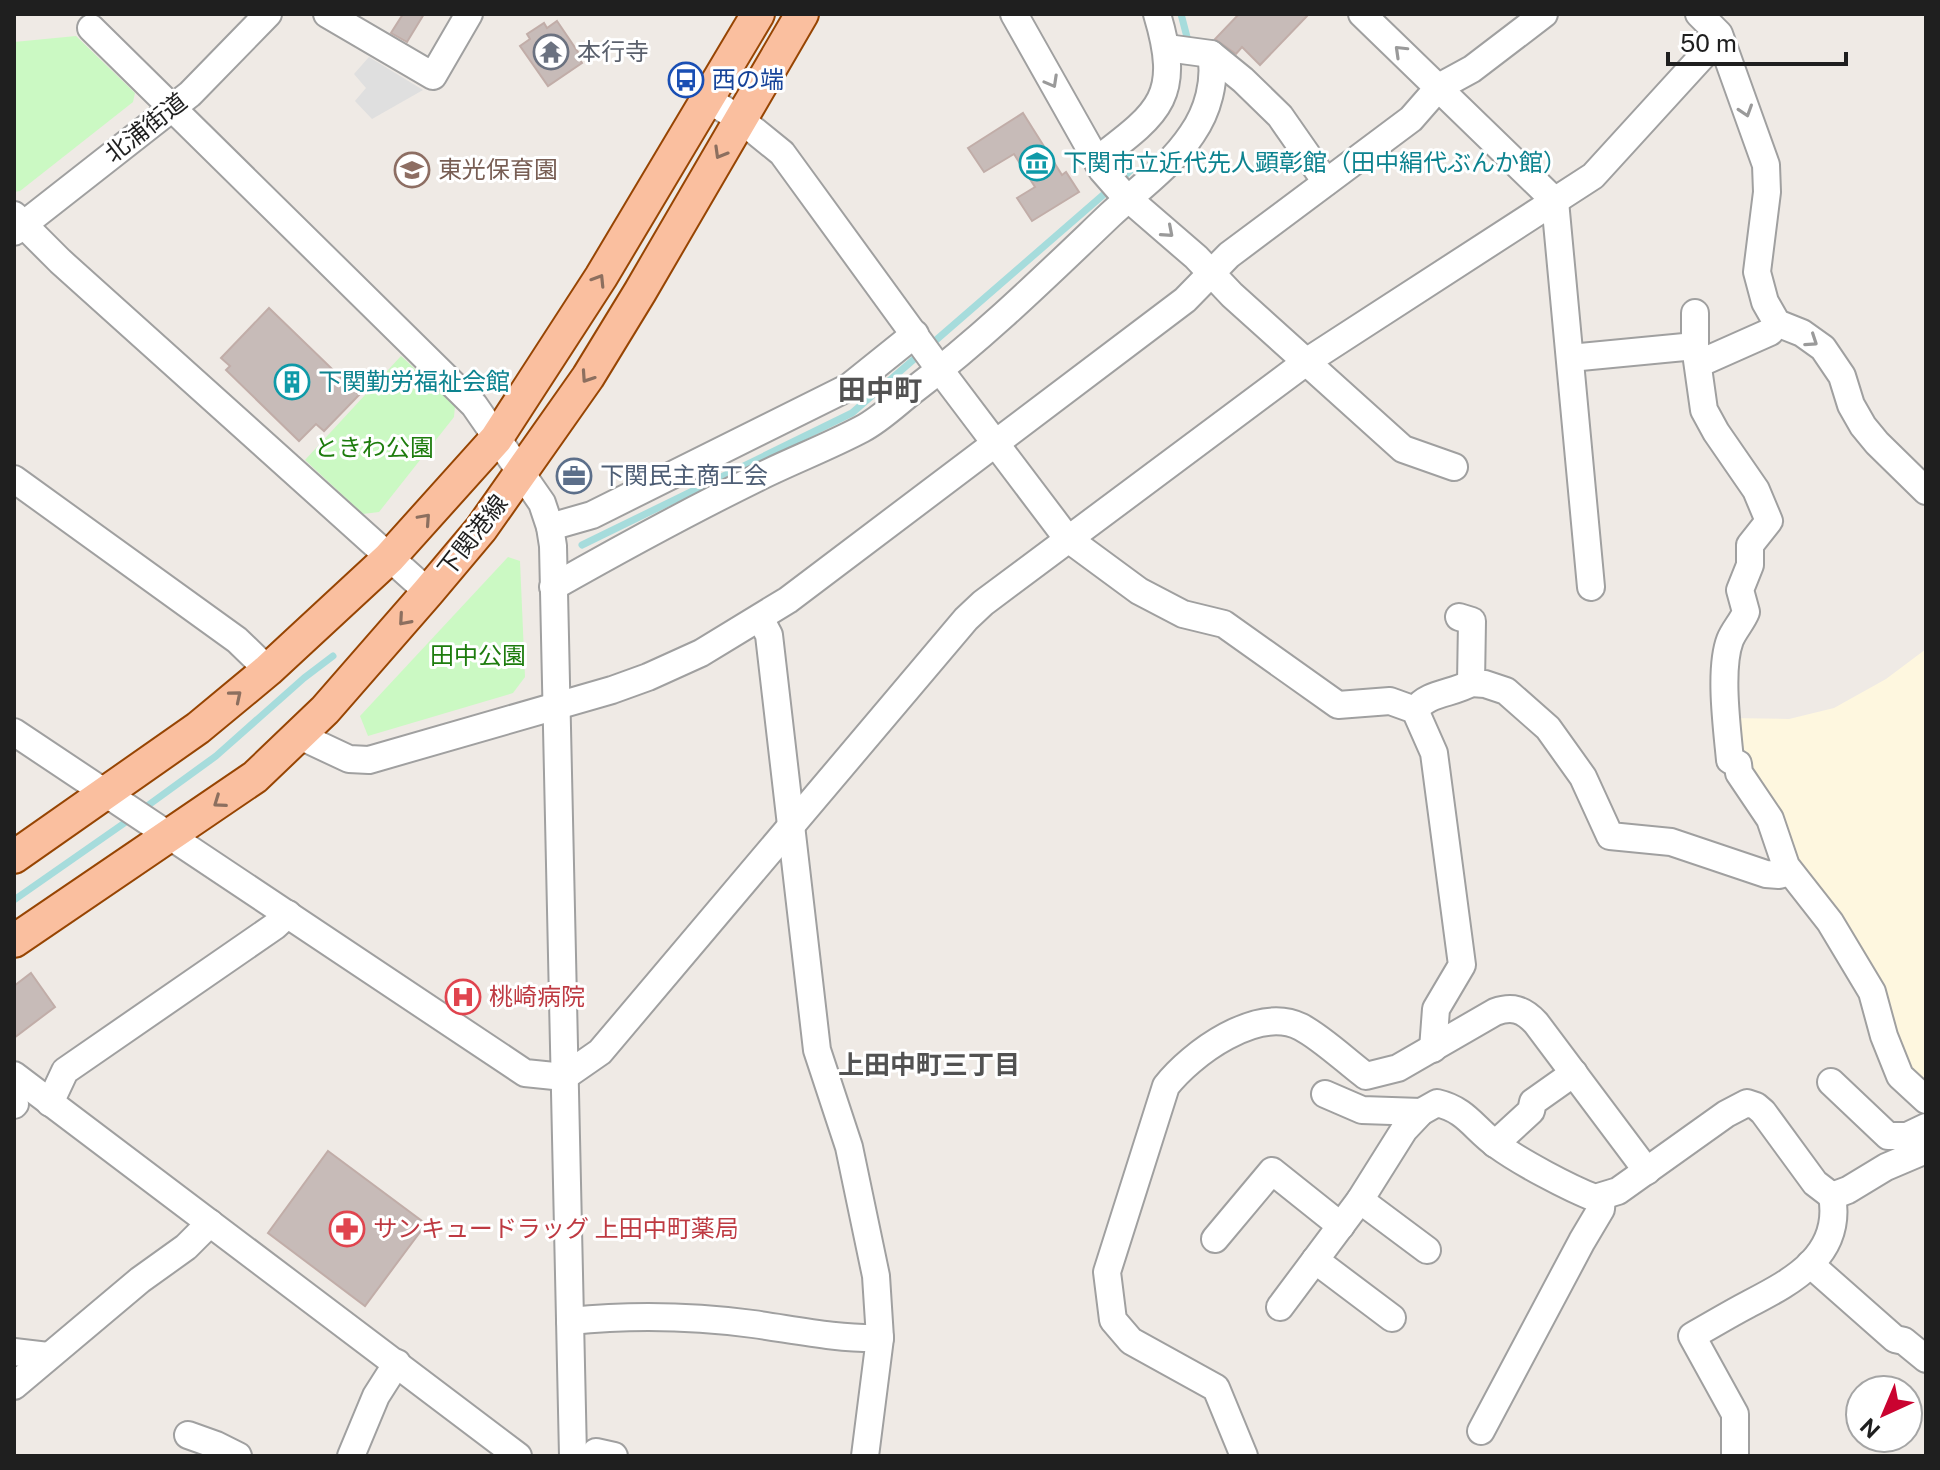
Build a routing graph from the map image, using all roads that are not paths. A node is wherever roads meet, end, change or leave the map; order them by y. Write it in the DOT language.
graph roads {
  1 [pos="268,14"];
  2 [pos="327,14"];
  3 [pos="469,14"];
  4 [pos="758,14"];
  5 [pos="802,14"];
  6 [pos="1014,14"];
  7 [pos="1157,14"];
  8 [pos="1362,14"];
  9 [pos="1544,14"];
  10 [pos="1699,14"];
  11 [pos="91,28"];
  12 [pos="1719,38"];
  13 [pos="1167,48"];
  14 [pos="1211,54"];
  15 [pos="1439,87"];
  16 [pos="707,99"];
  17 [pos="172,107"];
  18 [pos="740,119"];
  19 [pos="1100,165"];
  20 [pos="1326,182"];
  21 [pos="1127,196"];
  22 [pos="1555,201"];
  23 [pos="17,224"];
  24 [pos="1210,272"];
  25 [pos="1695,313"];
  26 [pos="1777,323"];
  27 [pos="917,337"];
  28 [pos="1696,355"];
  29 [pos="1570,358"];
  30 [pos="1306,362"];
  31 [pos="938,367"];
  32 [pos="496,439"];
  33 [pos="995,442"];
  34 [pos="1454,467"];
  35 [pos="523,472"];
  36 [pos="14,479"];
  37 [pos="1926,491"];
  38 [pos="550,527"];
  39 [pos="1067,538"];
  40 [pos="389,558"];
  41 [pos="553,587"];
  42 [pos="1591,587"];
  43 [pos="428,592"];
  44 [pos="1459,617"];
  45 [pos="760,618"];
  46 [pos="268,670"];
  47 [pos="1471,683"];
  48 [pos="558,704"];
  49 [pos="1415,710"];
  50 [pos="14,732"];
  51 [pos="300,736"];
  52 [pos="112,797"];
  53 [pos="791,827"];
  54 [pos="162,832"];
  55 [pos="14,857"];
  56 [pos="1790,872"];
  57 [pos="288,914"];
  58 [pos="14,941"];
  59 [pos="1433,1049"];
  60 [pos="1574,1073"];
  61 [pos="14,1075"];
  62 [pos="564,1077"];
  63 [pos="1831,1082"];
  64 [pos="1325,1094"];
  65 [pos="1926,1100"];
  66 [pos="50,1103"];
  67 [pos="1421,1112"];
  68 [pos="1926,1127"];
  69 [pos="1495,1144"];
  70 [pos="1926,1150"];
  71 [pos="1647,1171"];
  72 [pos="1832,1196"];
  73 [pos="1602,1197"];
  74 [pos="1360,1200"];
  75 [pos="210,1223"];
  76 [pos="1341,1226"];
  77 [pos="1215,1239"];
  78 [pos="1427,1250"];
  79 [pos="1315,1260"];
  80 [pos="1810,1264"];
  81 [pos="1280,1307"];
  82 [pos="1392,1318"];
  83 [pos="570,1321"];
  84 [pos="880,1338"];
  85 [pos="14,1352"];
  86 [pos="48,1356"];
  87 [pos="1926,1359"];
  88 [pos="397,1363"];
  89 [pos="14,1386"];
  90 [pos="1481,1431"];
  91 [pos="188,1435"];
  92 [pos="594,1455"];
  93 [pos="238,1456"];
  94 [pos="351,1456"];
  95 [pos="518,1456"];
  96 [pos="865,1456"];
  97 [pos="1244,1456"];
  98 [pos="1735,1456"];
  1 -- 17 [label="street, 北浦街道"];
  2 -- 3 [label="street"];
  4 -- 16 [label="main road, 下関港線"];
  5 -- 18 [label="main road, 下関港線"];
  6 -- 19 [label="street, one-way"];
  7 -- 13 [label="street"];
  15 -- 8 [label="street, one-way"];
  9 -- 15 [label="street"];
  10 -- 12 [label="street"];
  11 -- 17 [label="street"];
  12 -- 22 [label="street"];
  12 -- 26 [label="street, one-way"];
  13 -- 14 [label="street"];
  13 -- 19 [label="street"];
  14 -- 20 [label="street"];
  14 -- 21 [label="street"];
  15 -- 20 [label="street"];
  15 -- 22 [label="street"];
  16 -- 18 [label="street"];
  32 -- 16 [label="main road, 下関港線, one-way"];
  17 -- 23 [label="street, 北浦街道"];
  17 -- 32 [label="street"];
  18 -- 27 [label="street"];
  18 -- 35 [label="main road, 下関港線, one-way"];
  19 -- 21 [label="street"];
  20 -- 24 [label="street"];
  21 -- 24 [label="street, one-way"];
  21 -- 31 [label="street"];
  22 -- 29 [label="street"];
  22 -- 30 [label="street"];
  23 -- 40 [label="street"];
  24 -- 30 [label="street"];
  24 -- 33 [label="street"];
  25 -- 28 [label="street"];
  26 -- 28 [label="street"];
  26 -- 37 [label="street, one-way"];
  27 -- 31 [label="street"];
  27 -- 38 [label="street"];
  28 -- 29 [label="street"];
  28 -- 56 [label="street"];
  29 -- 42 [label="street"];
  30 -- 34 [label="street"];
  30 -- 39 [label="street"];
  31 -- 33 [label="street"];
  31 -- 41 [label="street"];
  32 -- 35 [label="street"];
  40 -- 32 [label="main road, 下関港線, one-way"];
  33 -- 39 [label="street"];
  33 -- 45 [label="street"];
  35 -- 38 [label="street"];
  35 -- 43 [label="main road, 下関港線"];
  36 -- 46 [label="street"];
  38 -- 41 [label="street"];
  39 -- 49 [label="street"];
  39 -- 53 [label="street"];
  40 -- 43 [label="street"];
  40 -- 46 [label="main road, 下関港線"];
  41 -- 48 [label="street"];
  43 -- 51 [label="main road, 下関港線, one-way"];
  44 -- 47 [label="street"];
  45 -- 48 [label="street"];
  45 -- 53 [label="street"];
  52 -- 46 [label="main road, 下関港線, one-way"];
  47 -- 49 [label="street"];
  47 -- 56 [label="street"];
  48 -- 51 [label="street"];
  48 -- 62 [label="street"];
  49 -- 59 [label="street"];
  50 -- 52 [label="street"];
  51 -- 54 [label="main road, 下関港線, one-way"];
  52 -- 54 [label="street"];
  52 -- 55 [label="main road, 下関港線"];
  53 -- 62 [label="street"];
  53 -- 84 [label="street"];
  54 -- 57 [label="street"];
  54 -- 58 [label="main road, 下関港線"];
  56 -- 65 [label="street"];
  57 -- 62 [label="street"];
  57 -- 66 [label="street"];
  59 -- 60 [label="street"];
  59 -- 97 [label="street"];
  60 -- 69 [label="street"];
  60 -- 71 [label="street"];
  61 -- 66 [label="street"];
  62 -- 83 [label="street"];
  63 -- 68 [label="street"];
  64 -- 67 [label="street"];
  66 -- 75 [label="street"];
  67 -- 69 [label="street"];
  67 -- 74 [label="street"];
  69 -- 73 [label="street"];
  70 -- 72 [label="street"];
  71 -- 72 [label="street"];
  71 -- 73 [label="street"];
  72 -- 80 [label="street"];
  73 -- 90 [label="street"];
  74 -- 76 [label="street"];
  74 -- 78 [label="street"];
  75 -- 86 [label="street"];
  75 -- 88 [label="street"];
  76 -- 77 [label="street"];
  76 -- 79 [label="street"];
  79 -- 81 [label="street"];
  79 -- 82 [label="street"];
  80 -- 87 [label="street"];
  80 -- 98 [label="street"];
  83 -- 84 [label="street"];
  83 -- 92 [label="street"];
  84 -- 96 [label="street"];
  85 -- 86 [label="street"];
  86 -- 89 [label="street"];
  88 -- 94 [label="street"];
  88 -- 95 [label="street"];
  91 -- 93 [label="street"];
}
